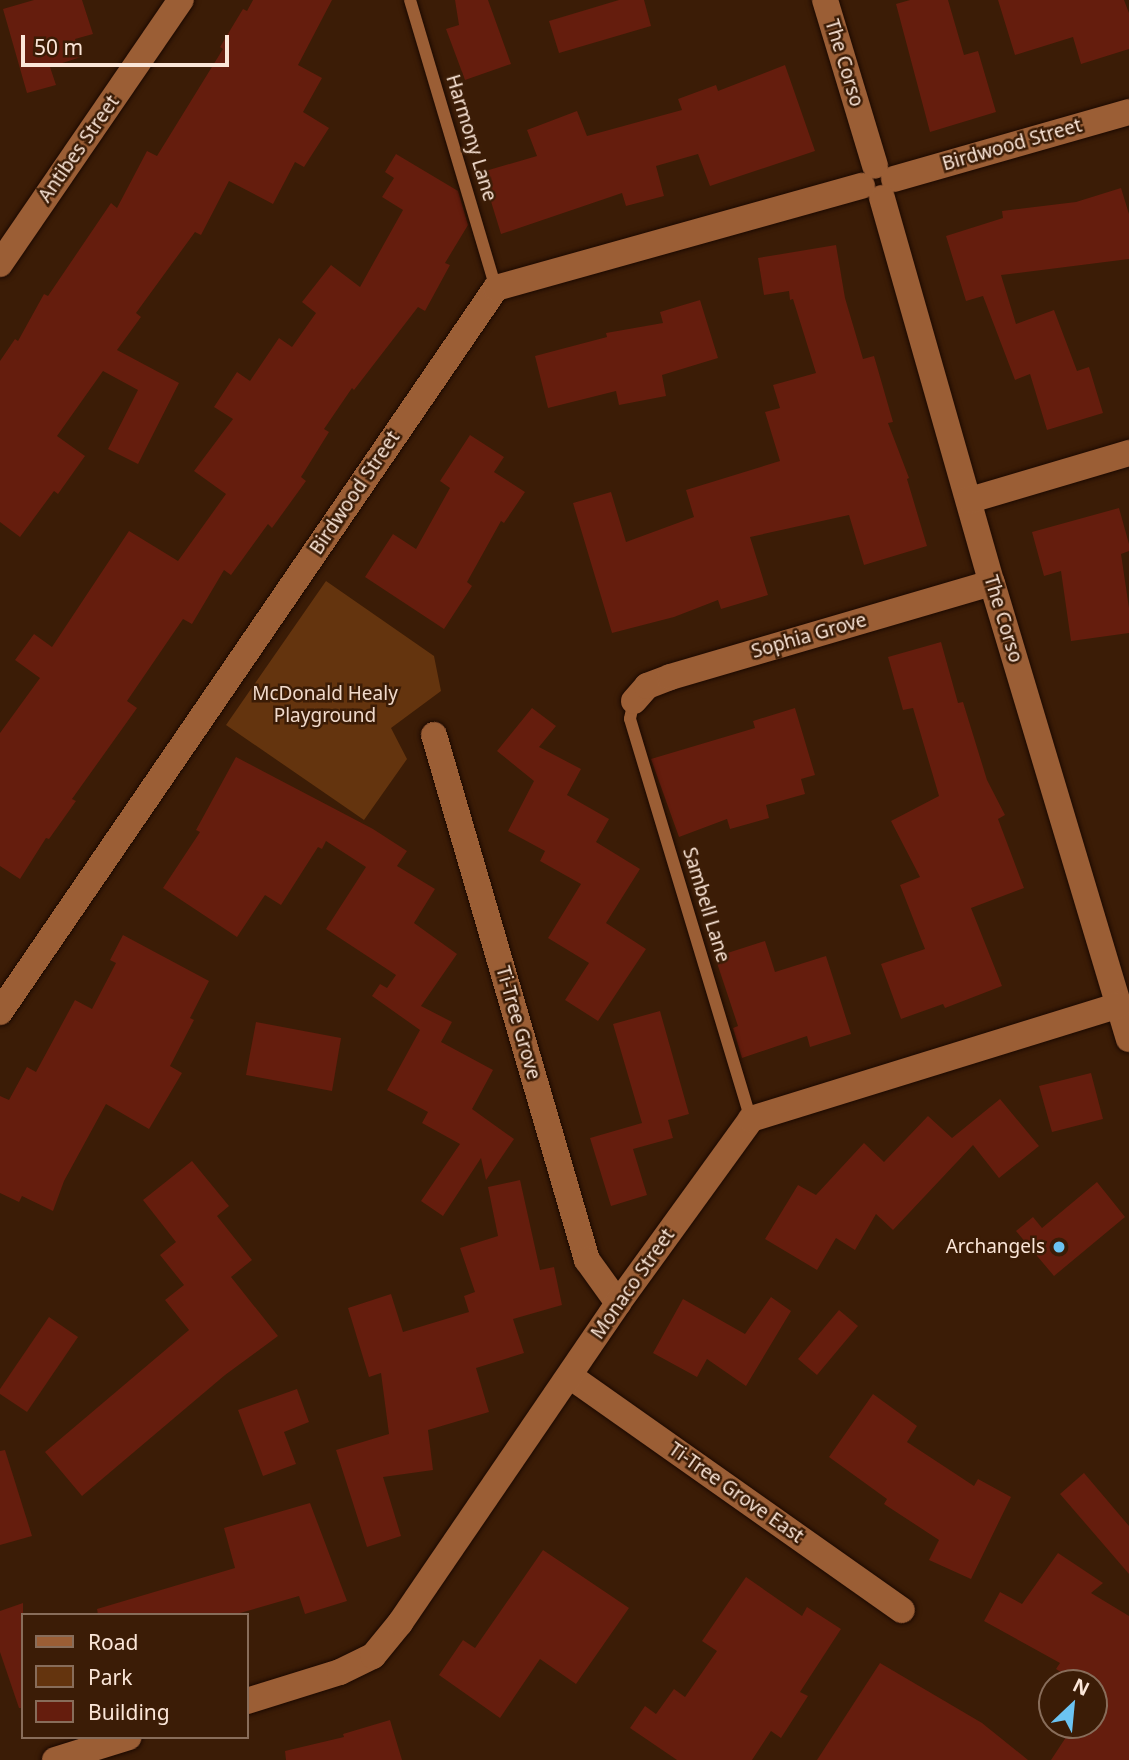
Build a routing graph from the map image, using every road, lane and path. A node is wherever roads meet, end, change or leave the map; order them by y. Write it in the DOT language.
graph roads {
  1 [pos="181,0"];
  2 [pos="410,0"];
  3 [pos="825,0"];
  4 [pos="1129,111"];
  5 [pos="878,182"];
  6 [pos="0,264"];
  7 [pos="496,288"];
  8 [pos="1129,453"];
  9 [pos="970,500"];
  10 [pos="992,583"];
  11 [pos="634,701"];
  12 [pos="434,735"];
  13 [pos="1119,1005"];
  14 [pos="0,1012"];
  15 [pos="1129,1039"];
  16 [pos="751,1119"];
  17 [pos="618,1303"];
  18 [pos="570,1376"];
  19 [pos="902,1610"];
  20 [pos="248,1701"];
  21 [pos="122,1739"];
  22 [pos="55,1760"];
  1 -- 6 [label="street, Antibes Street"];
  2 -- 7 [label="lane, Harmony Lane"];
  3 -- 5 [label="street, The Corso"];
  4 -- 5 [label="street, Birdwood Street"];
  5 -- 7 [label="street, Birdwood Street"];
  5 -- 9 [label="street, The Corso"];
  7 -- 14 [label="street, Birdwood Street"];
  8 -- 9 [label="street"];
  9 -- 10 [label="street, The Corso"];
  10 -- 11 [label="street, Sophia Grove"];
  10 -- 13 [label="street, The Corso"];
  11 -- 16 [label="lane, Sambell Lane"];
  12 -- 17 [label="street, Ti-Tree Grove"];
  13 -- 15 [label="street, The Corso"];
  13 -- 16 [label="street"];
  16 -- 17 [label="street, Monaco Street"];
  17 -- 18 [label="street, Monaco Street"];
  18 -- 19 [label="street, Ti-Tree Grove East"];
  18 -- 20 [label="street, Monaco Street"];
  21 -- 22 [label="street"];
}
